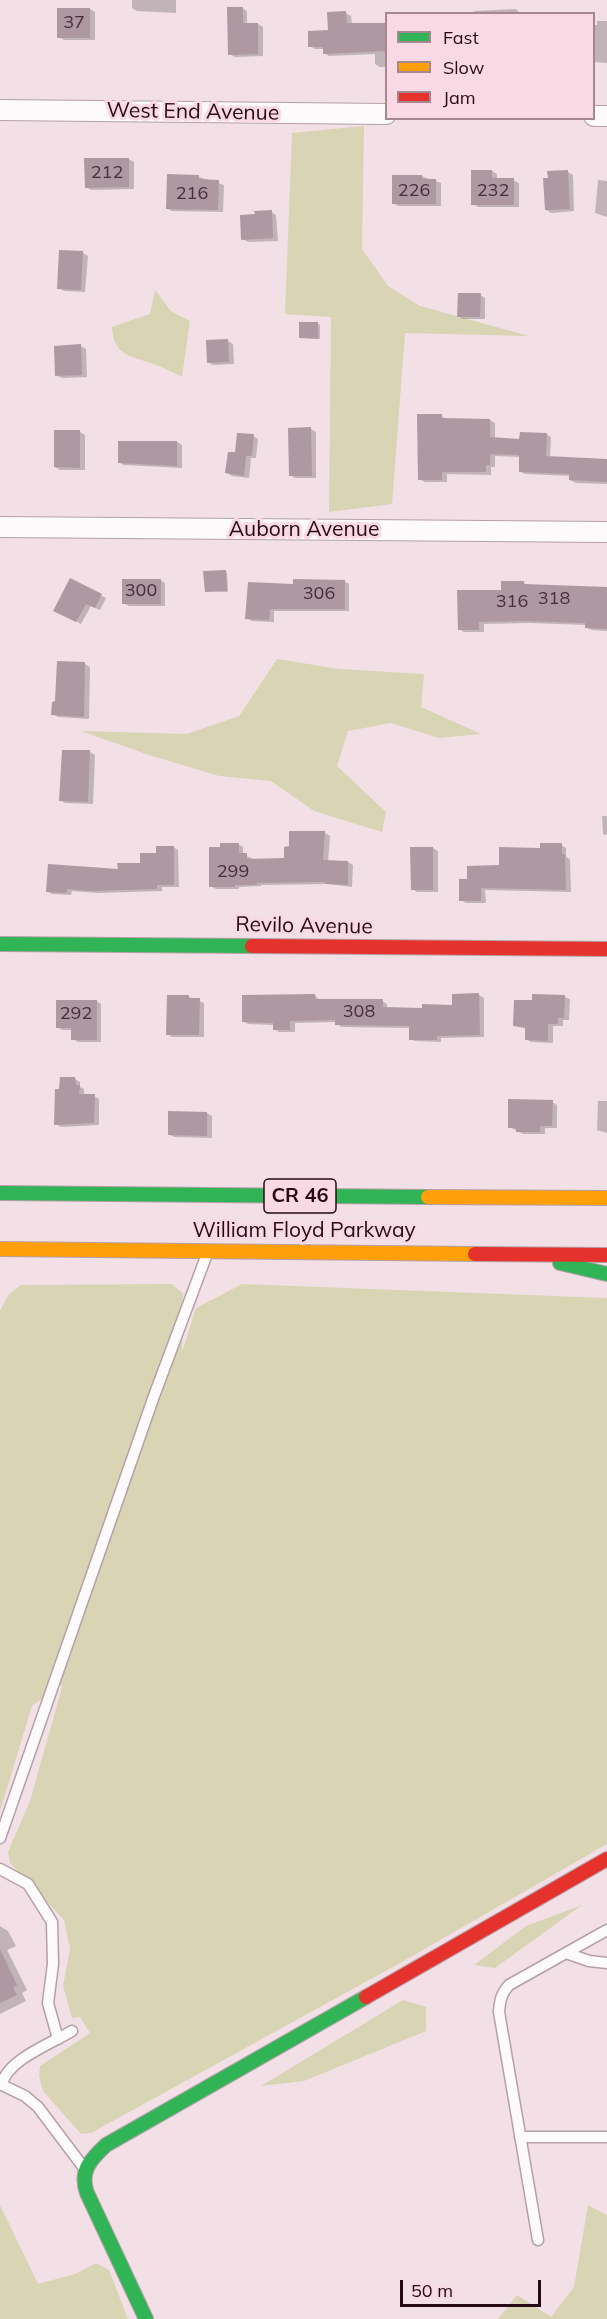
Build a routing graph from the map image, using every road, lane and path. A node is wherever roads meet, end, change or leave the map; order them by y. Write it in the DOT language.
graph roads {
  1 [pos="0,110"];
  2 [pos="385,114"];
  3 [pos="0,527"];
  4 [pos="607,532"];
  5 [pos="0,944"];
  6 [pos="607,949"];
  7 [pos="0,1193"];
  8 [pos="607,1197"];
  9 [pos="0,1249"];
  10 [pos="208,1251"];
  11 [pos="520,1254"];
  12 [pos="607,1255"];
  13 [pos="607,1274"];
  14 [pos="0,1838"];
  15 [pos="607,1859"];
  16 [pos="0,1869"];
  17 [pos="607,1930"];
  18 [pos="566,1953"];
  19 [pos="607,1963"];
  20 [pos="72,2031"];
  21 [pos="58,2039"];
  22 [pos="1,2085"];
  23 [pos="520,2136"];
  24 [pos="607,2137"];
  25 [pos="84,2168"];
  26 [pos="538,2240"];
  27 [pos="146,2319"];
  1 -- 2 [label="street, West End Avenue"];
  3 -- 4 [label="street, Auborn Avenue"];
  5 -- 6 [label="main road, Revilo Avenue"];
  7 -- 8 [label="main road, William Floyd Parkway / CR 46"];
  9 -- 10 [label="main road, William Floyd Parkway"];
  10 -- 11 [label="main road, William Floyd Parkway"];
  10 -- 14 [label="lane"];
  11 -- 12 [label="main road, William Floyd Parkway"];
  11 -- 13 [label="main road"];
  15 -- 25 [label="main road"];
  16 -- 21 [label="lane"];
  17 -- 18 [label="lane"];
  18 -- 19 [label="lane"];
  18 -- 23 [label="lane"];
  20 -- 21 [label="lane"];
  21 -- 22 [label="lane"];
  22 -- 25 [label="lane"];
  23 -- 24 [label="lane"];
  23 -- 26 [label="lane"];
  25 -- 27 [label="main road"];
}
